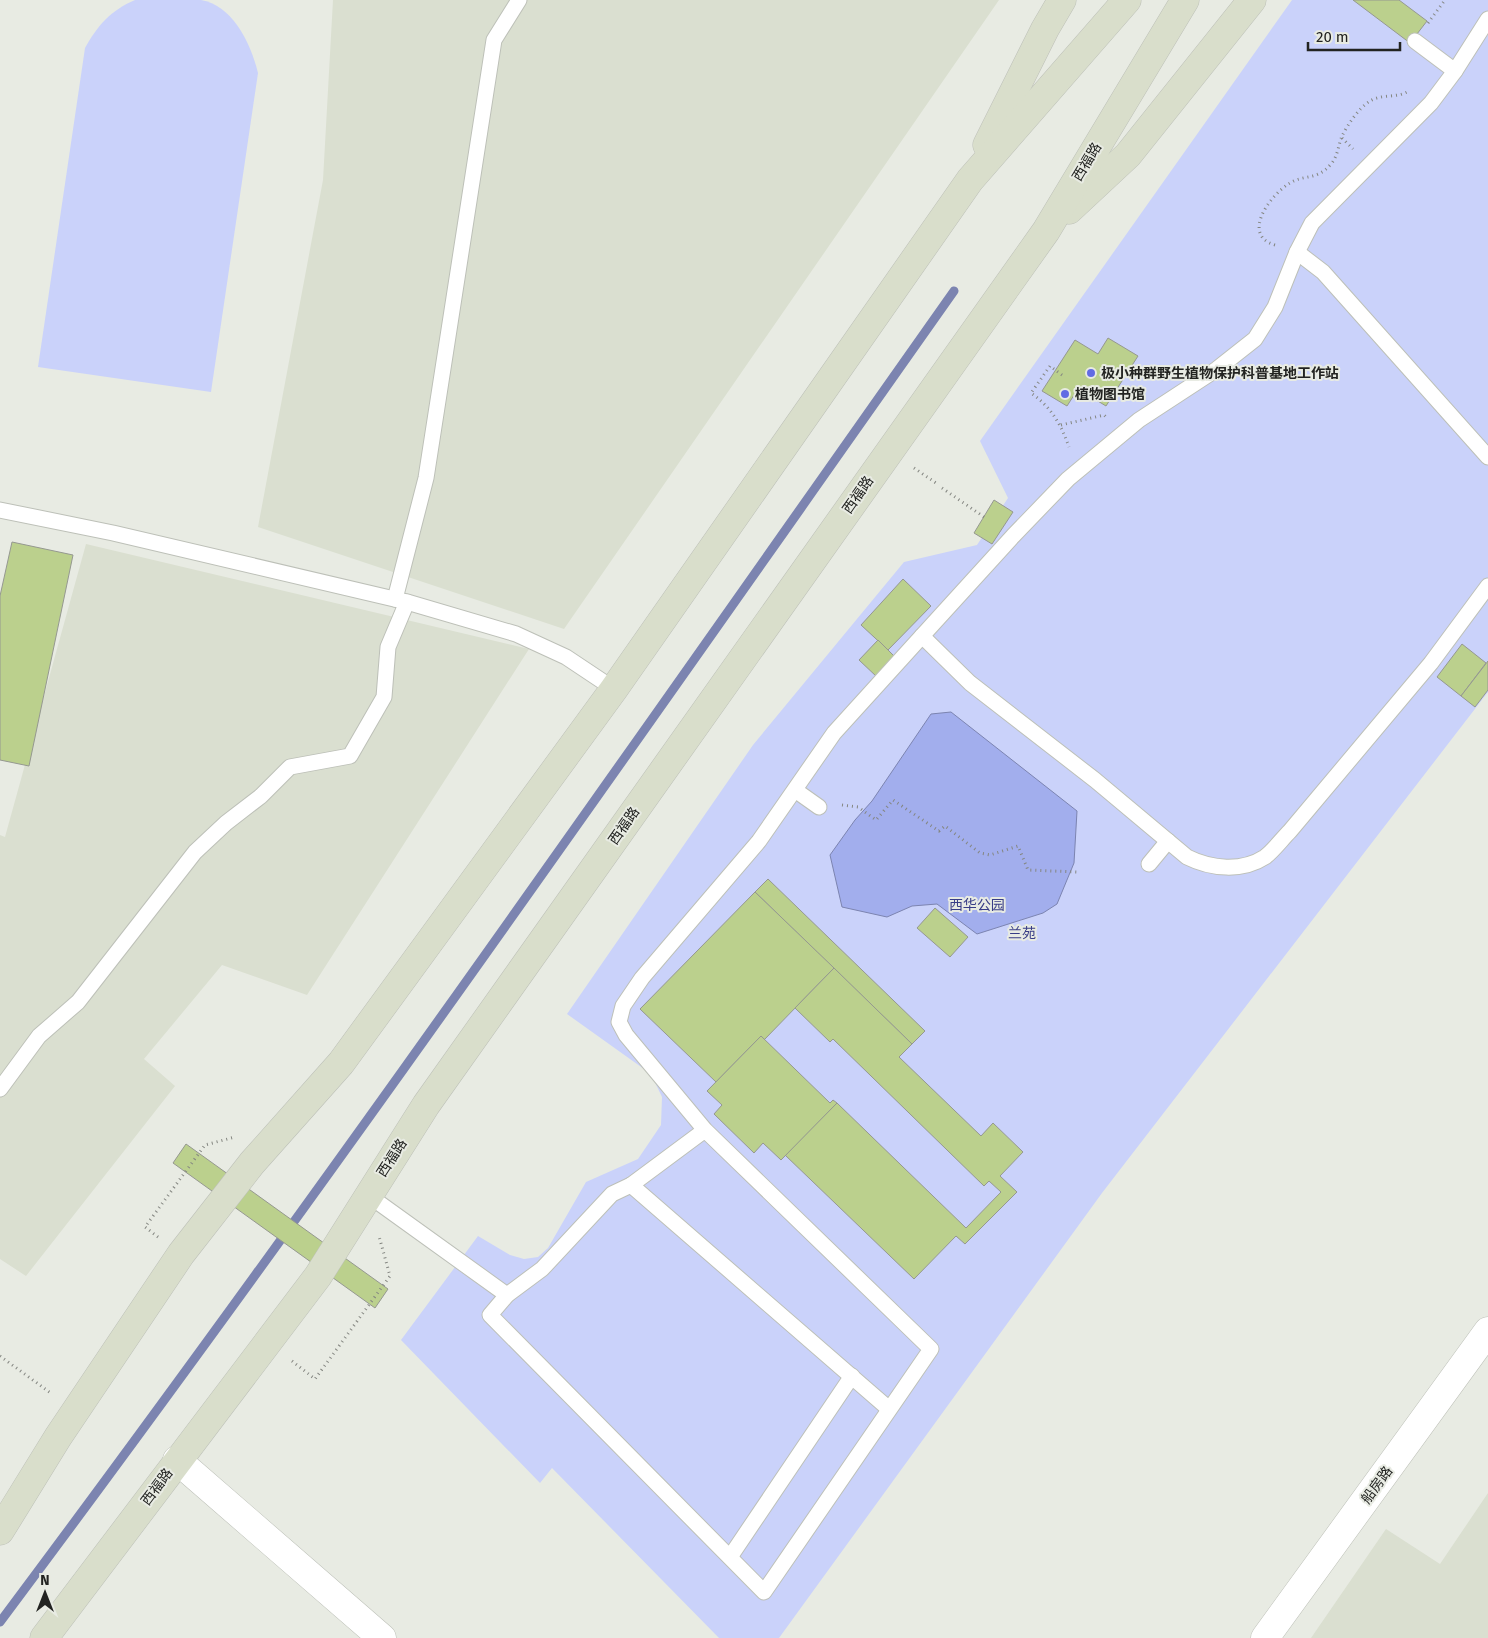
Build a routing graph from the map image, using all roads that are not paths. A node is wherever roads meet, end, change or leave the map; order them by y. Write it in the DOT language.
graph roads {
  1 [pos="519,0"];
  2 [pos="1062,0"];
  3 [pos="1127,0"];
  4 [pos="1185,0"];
  5 [pos="1252,0"];
  6 [pos="1488,19"];
  7 [pos="1415,41"];
  8 [pos="1455,71"];
  9 [pos="970,180"];
  10 [pos="1046,231"];
  11 [pos="1297,252"];
  12 [pos="1488,458"];
  13 [pos="0,510"];
  14 [pos="1488,586"];
  15 [pos="401,601"];
  16 [pos="922,636"];
  17 [pos="614,689"];
  18 [pos="795,790"];
  19 [pos="819,807"];
  20 [pos="1168,841"];
  21 [pos="1149,864"];
  22 [pos="0,1089"];
  23 [pos="705,1130"];
  24 [pos="631,1185"];
  25 [pos="368,1195"];
  26 [pos="507,1295"];
  27 [pos="1488,1331"];
  28 [pos="852,1376"];
  29 [pos="889,1409"];
  30 [pos="177,1460"];
  31 [pos="0,1531"];
  32 [pos="730,1557"];
  33 [pos="44,1638"];
  34 [pos="382,1638"];
  35 [pos="1265,1638"];
  1 -- 15 [label="lane"];
  2 -- 9 [label="main road"];
  3 -- 9 [label="main road"];
  4 -- 10 [label="main road, 西福路"];
  5 -- 10 [label="main road"];
  6 -- 8 [label="lane"];
  7 -- 8 [label="lane"];
  8 -- 11 [label="lane"];
  9 -- 17 [label="main road"];
  10 -- 25 [label="main road, 西福路"];
  11 -- 12 [label="lane"];
  11 -- 16 [label="lane"];
  13 -- 15 [label="lane"];
  14 -- 20 [label="lane"];
  15 -- 17 [label="lane"];
  15 -- 22 [label="lane"];
  16 -- 18 [label="lane"];
  16 -- 20 [label="lane"];
  17 -- 31 [label="main road"];
  18 -- 19 [label="lane"];
  18 -- 23 [label="lane"];
  20 -- 21 [label="lane"];
  23 -- 24 [label="lane"];
  23 -- 29 [label="lane"];
  24 -- 26 [label="lane"];
  24 -- 28 [label="lane"];
  25 -- 26 [label="lane"];
  25 -- 30 [label="main road, 西福路"];
  26 -- 32 [label="lane"];
  27 -- 35 [label="street, 船房路"];
  28 -- 29 [label="lane"];
  28 -- 32 [label="lane"];
  29 -- 32 [label="lane"];
  30 -- 33 [label="main road, 西福路"];
  30 -- 34 [label="street"];
}
